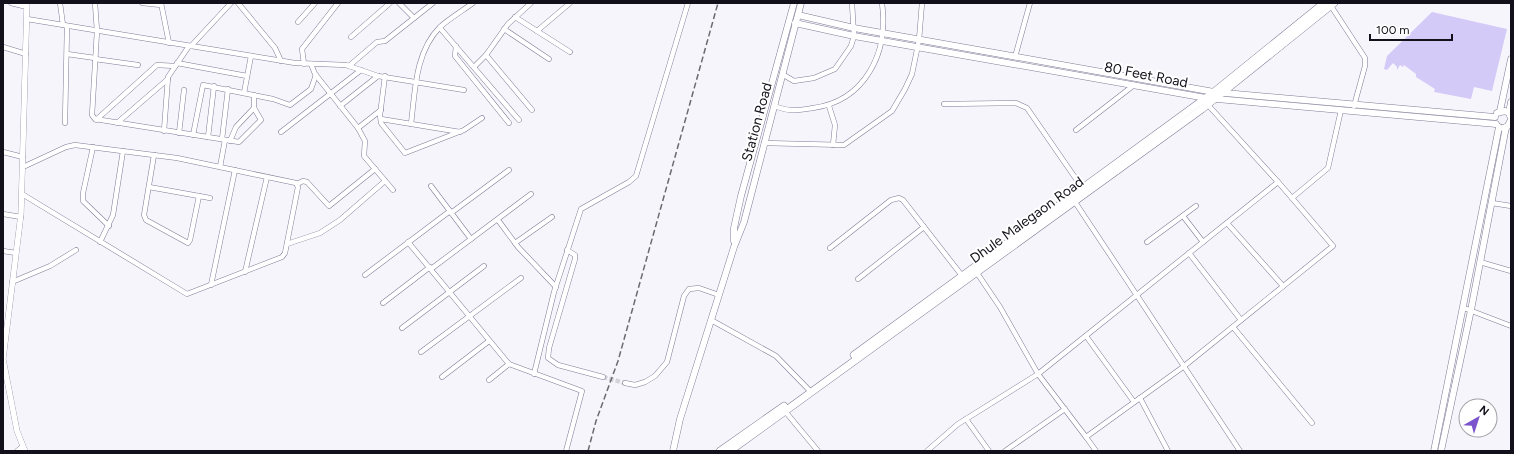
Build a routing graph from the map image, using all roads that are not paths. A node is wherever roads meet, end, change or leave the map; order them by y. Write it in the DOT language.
graph roads {
  1 [pos="11,3"];
  2 [pos="60,3"];
  3 [pos="95,3"];
  4 [pos="142,3"];
  5 [pos="231,3"];
  6 [pos="238,3"];
  7 [pos="315,3"];
  8 [pos="338,3"];
  9 [pos="390,3"];
  10 [pos="400,3"];
  11 [pos="433,3"];
  12 [pos="473,3"];
  13 [pos="531,3"];
  14 [pos="570,3"];
  15 [pos="688,3"];
  16 [pos="794,3"];
  17 [pos="801,3"];
  18 [pos="852,3"];
  19 [pos="882,3"];
  20 [pos="922,3"];
  21 [pos="1030,3"];
  22 [pos="161,4"];
  23 [pos="1330,4"];
  24 [pos="27,5"];
  25 [pos="798,15"];
  26 [pos="515,17"];
  27 [pos="414,18"];
  28 [pos="27,19"];
  29 [pos="298,22"];
  30 [pos="795,23"];
  31 [pos="65,26"];
  32 [pos="440,28"];
  33 [pos="854,28"];
  34 [pos="504,29"];
  35 [pos="97,31"];
  36 [pos="537,31"];
  37 [pos="882,33"];
  38 [pos="854,36"];
  39 [pos="351,37"];
  40 [pos="881,40"];
  41 [pos="169,43"];
  42 [pos="919,43"];
  43 [pos="190,46"];
  44 [pos="456,46"];
  45 [pos="3,47"];
  46 [pos="570,52"];
  47 [pos="26,54"];
  48 [pos="66,54"];
  49 [pos="486,55"];
  50 [pos="251,56"];
  51 [pos="1015,57"];
  52 [pos="95,59"];
  53 [pos="549,59"];
  54 [pos="1511,59"];
  55 [pos="281,61"];
  56 [pos="176,64"];
  57 [pos="304,64"];
  58 [pos="311,64"];
  59 [pos="138,65"];
  60 [pos="349,66"];
  61 [pos="474,67"];
  62 [pos="360,70"];
  63 [pos="782,74"];
  64 [pos="316,75"];
  65 [pos="247,76"];
  66 [pos="378,76"];
  67 [pos="385,76"];
  68 [pos="168,79"];
  69 [pos="417,81"];
  70 [pos="1134,85"];
  71 [pos="214,86"];
  72 [pos="228,89"];
  73 [pos="184,90"];
  74 [pos="464,90"];
  75 [pos="244,93"];
  76 [pos="331,93"];
  77 [pos="1223,93"];
  78 [pos="254,95"];
  79 [pos="1215,95"];
  80 [pos="1207,101"];
  81 [pos="1511,102"];
  82 [pos="944,104"];
  83 [pos="340,106"];
  84 [pos="774,106"];
  85 [pos="829,106"];
  86 [pos="1354,106"];
  87 [pos="254,108"];
  88 [pos="381,110"];
  89 [pos="532,110"];
  90 [pos="1341,110"];
  91 [pos="1500,111"];
  92 [pos="1495,117"];
  93 [pos="482,118"];
  94 [pos="380,119"];
  95 [pos="1510,119"];
  96 [pos="96,120"];
  97 [pos="519,120"];
  98 [pos="65,123"];
  99 [pos="117,123"];
  100 [pos="510,123"];
  101 [pos="411,124"];
  102 [pos="1497,125"];
  103 [pos="358,128"];
  104 [pos="1076,130"];
  105 [pos="164,131"];
  106 [pos="281,132"];
  107 [pos="460,132"];
  108 [pos="179,133"];
  109 [pos="193,135"];
  110 [pos="208,137"];
  111 [pos="225,140"];
  112 [pos="764,143"];
  113 [pos="833,145"];
  114 [pos="93,148"];
  115 [pos="123,151"];
  116 [pos="3,152"];
  117 [pos="154,155"];
  118 [pos="23,157"];
  119 [pos="220,167"];
  120 [pos="23,168"];
  121 [pos="375,169"];
  122 [pos="235,170"];
  123 [pos="509,170"];
  124 [pos="267,177"];
  125 [pos="385,181"];
  126 [pos="1278,182"];
  127 [pos="296,184"];
  128 [pos="431,186"];
  129 [pos="149,187"];
  130 [pos="1083,189"];
  131 [pos="393,190"];
  132 [pos="22,194"];
  133 [pos="531,194"];
  134 [pos="199,196"];
  135 [pos="210,198"];
  136 [pos="1292,198"];
  137 [pos="1073,199"];
  138 [pos="1492,203"];
  139 [pos="1196,206"];
  140 [pos="1511,206"];
  141 [pos="450,212"];
  142 [pos="3,214"];
  143 [pos="1183,216"];
  144 [pos="21,217"];
  145 [pos="552,217"];
  146 [pos="498,220"];
  147 [pos="1227,223"];
  148 [pos="109,226"];
  149 [pos="924,227"];
  150 [pos="471,239"];
  151 [pos="100,242"];
  152 [pos="408,242"];
  153 [pos="1147,242"];
  154 [pos="1203,242"];
  155 [pos="515,243"];
  156 [pos="287,244"];
  157 [pos="734,247"];
  158 [pos="830,248"];
  159 [pos="76,250"];
  160 [pos="567,250"];
  161 [pos="3,251"];
  162 [pos="16,253"];
  163 [pos="1189,254"];
  164 [pos="1480,262"];
  165 [pos="484,266"];
  166 [pos="430,268"];
  167 [pos="976,270"];
  168 [pos="1511,271"];
  169 [pos="246,272"];
  170 [pos="365,275"];
  171 [pos="521,278"];
  172 [pos="964,278"];
  173 [pos="858,279"];
  174 [pos="12,282"];
  175 [pos="211,285"];
  176 [pos="556,286"];
  177 [pos="1283,286"];
  178 [pos="450,292"];
  179 [pos="719,295"];
  180 [pos="1136,296"];
  181 [pos="383,302"];
  182 [pos="1464,308"];
  183 [pos="1471,310"];
  184 [pos="469,316"];
  185 [pos="711,320"];
  186 [pos="1241,320"];
  187 [pos="1511,326"];
  188 [pos="1233,327"];
  189 [pos="402,328"];
  190 [pos="1086,336"];
  191 [pos="489,341"];
  192 [pos="421,352"];
  193 [pos="509,364"];
  194 [pos="1183,367"];
  195 [pos="534,374"];
  196 [pos="1038,374"];
  197 [pos="4,377"];
  198 [pos="442,377"];
  199 [pos="603,377"];
  200 [pos="489,380"];
  201 [pos="625,383"];
  202 [pos="810,390"];
  203 [pos="1140,398"];
  204 [pos="1134,402"];
  205 [pos="783,409"];
  206 [pos="1065,409"];
  207 [pos="966,419"];
  208 [pos="1312,423"];
  209 [pos="1086,437"];
  210 [pos="24,448"];
  211 [pos="16,451"];
  212 [pos="566,451"];
  213 [pos="673,451"];
  214 [pos="720,451"];
  215 [pos="730,451"];
  216 [pos="818,451"];
  217 [pos="927,451"];
  218 [pos="988,451"];
  219 [pos="1004,451"];
  220 [pos="1096,451"];
  221 [pos="1168,451"];
  222 [pos="1240,451"];
  223 [pos="1434,451"];
  224 [pos="1441,451"];
  1 -- 24 [label="street"];
  2 -- 31 [label="street"];
  3 -- 35 [label="street"];
  4 -- 22 [label="street"];
  5 -- 43 [label="street"];
  6 -- 55 [label="street"];
  7 -- 29 [label="street"];
  8 -- 57 [label="street"];
  9 -- 39 [label="street"];
  10 -- 27 [label="street"];
  11 -- 27 [label="street"];
  12 -- 32 [label="street"];
  13 -- 26 [label="street"];
  14 -- 36 [label="street"];
  15 -- 160 [label="street"];
  16 -- 157 [label="main road, Station Road"];
  17 -- 25 [label="main road, Station Road"];
  18 -- 33 [label="street"];
  19 -- 37 [label="street"];
  20 -- 42 [label="street"];
  21 -- 51 [label="street"];
  22 -- 41 [label="street"];
  23 -- 77 [label="main road, Dhule Malegaon Road"];
  23 -- 79 [label="main road"];
  23 -- 86 [label="street"];
  24 -- 28 [label="street"];
  25 -- 30 [label="main road, Station Road"];
  25 -- 33 [label="main road, 80 Feet Road"];
  26 -- 34 [label="street"];
  26 -- 36 [label="street"];
  27 -- 60 [label="street"];
  28 -- 31 [label="street"];
  28 -- 47 [label="street"];
  30 -- 38 [label="main road, 80 Feet Road"];
  30 -- 63 [label="main road, Station Road"];
  31 -- 35 [label="street"];
  31 -- 48 [label="street"];
  32 -- 44 [label="street"];
  32 -- 69 [label="street"];
  33 -- 37 [label="main road, 80 Feet Road"];
  33 -- 38 [label="street"];
  34 -- 49 [label="street"];
  34 -- 53 [label="street"];
  35 -- 41 [label="street"];
  35 -- 52 [label="street"];
  36 -- 46 [label="street"];
  37 -- 40 [label="street"];
  37 -- 42 [label="main road, 80 Feet Road"];
  38 -- 40 [label="main road, 80 Feet Road"];
  38 -- 63 [label="street"];
  40 -- 42 [label="main road, 80 Feet Road"];
  40 -- 85 [label="street"];
  41 -- 43 [label="street"];
  42 -- 51 [label="main road, 80 Feet Road"];
  42 -- 70 [label="main road, 80 Feet Road"];
  42 -- 113 [label="street"];
  43 -- 50 [label="street"];
  43 -- 56 [label="street"];
  44 -- 61 [label="street"];
  44 -- 100 [label="street"];
  45 -- 47 [label="street"];
  47 -- 118 [label="street"];
  48 -- 52 [label="street"];
  48 -- 98 [label="street"];
  49 -- 61 [label="street"];
  49 -- 89 [label="street"];
  50 -- 55 [label="street"];
  50 -- 65 [label="street"];
  51 -- 79 [label="main road, 80 Feet Road"];
  52 -- 59 [label="street"];
  52 -- 96 [label="street"];
  54 -- 91 [label="main road"];
  55 -- 57 [label="street"];
  56 -- 65 [label="street"];
  56 -- 68 [label="street"];
  56 -- 96 [label="street"];
  57 -- 58 [label="street"];
  58 -- 60 [label="street"];
  58 -- 64 [label="street"];
  60 -- 62 [label="street"];
  61 -- 97 [label="street"];
  62 -- 66 [label="street"];
  62 -- 76 [label="street"];
  63 -- 84 [label="main road, Station Road"];
  64 -- 76 [label="street"];
  64 -- 78 [label="street"];
  65 -- 75 [label="street"];
  66 -- 67 [label="street"];
  66 -- 83 [label="street"];
  67 -- 69 [label="street"];
  67 -- 88 [label="street"];
  68 -- 99 [label="street"];
  68 -- 105 [label="street"];
  69 -- 74 [label="street"];
  69 -- 101 [label="street"];
  70 -- 80 [label="main road, 80 Feet Road"];
  70 -- 104 [label="street"];
  71 -- 72 [label="street"];
  71 -- 109 [label="street"];
  71 -- 110 [label="street"];
  72 -- 75 [label="street"];
  72 -- 111 [label="street"];
  73 -- 108 [label="street"];
  75 -- 78 [label="street"];
  76 -- 83 [label="street"];
  76 -- 106 [label="street"];
  77 -- 79 [label="main road, Dhule Malegaon Road"];
  77 -- 86 [label="main road"];
  78 -- 87 [label="street"];
  79 -- 80 [label="main road, Dhule Malegaon Road"];
  79 -- 90 [label="main road, 80 Feet Road"];
  80 -- 126 [label="street"];
  80 -- 130 [label="main road"];
  80 -- 137 [label="main road, Dhule Malegaon Road"];
  81 -- 95 [label="main road"];
  82 -- 130 [label="street"];
  83 -- 103 [label="street"];
  84 -- 85 [label="street"];
  84 -- 112 [label="main road, Station Road"];
  85 -- 113 [label="street"];
  86 -- 92 [label="main road"];
  87 -- 111 [label="street"];
  87 -- 111 [label="street"];
  88 -- 94 [label="street"];
  88 -- 103 [label="street"];
  90 -- 102 [label="main road, 80 Feet Road"];
  90 -- 136 [label="street"];
  91 -- 92 [label="main road"];
  91 -- 95 [label="main road"];
  92 -- 102 [label="main road"];
  93 -- 107 [label="street"];
  94 -- 101 [label="street"];
  94 -- 107 [label="street"];
  95 -- 102 [label="main road, 80 Feet Road"];
  95 -- 138 [label="main road"];
  96 -- 99 [label="street"];
  99 -- 105 [label="street"];
  101 -- 107 [label="street"];
  102 -- 182 [label="main road"];
  103 -- 121 [label="street"];
  105 -- 108 [label="street"];
  108 -- 109 [label="street"];
  109 -- 110 [label="street"];
  110 -- 111 [label="street"];
  111 -- 119 [label="street"];
  112 -- 113 [label="street"];
  112 -- 157 [label="main road, Station Road"];
  114 -- 115 [label="street"];
  114 -- 120 [label="street"];
  114 -- 148 [label="street"];
  115 -- 117 [label="street"];
  115 -- 148 [label="street"];
  116 -- 118 [label="street"];
  117 -- 119 [label="street"];
  117 -- 129 [label="street"];
  118 -- 120 [label="street"];
  119 -- 122 [label="street"];
  120 -- 132 [label="street"];
  121 -- 125 [label="street"];
  121 -- 127 [label="street"];
  122 -- 124 [label="street"];
  122 -- 175 [label="street"];
  123 -- 141 [label="street"];
  124 -- 127 [label="street"];
  124 -- 169 [label="street"];
  125 -- 131 [label="street"];
  125 -- 156 [label="street"];
  126 -- 136 [label="street"];
  126 -- 147 [label="street"];
  127 -- 156 [label="street"];
  128 -- 141 [label="street"];
  129 -- 134 [label="street"];
  129 -- 134 [label="street"];
  130 -- 137 [label="main road"];
  132 -- 144 [label="street"];
  132 -- 151 [label="street"];
  133 -- 146 [label="street"];
  134 -- 135 [label="street"];
  136 -- 177 [label="street"];
  137 -- 167 [label="main road, Dhule Malegaon Road"];
  137 -- 180 [label="street"];
  138 -- 140 [label="street"];
  138 -- 164 [label="main road"];
  139 -- 143 [label="street"];
  141 -- 150 [label="street"];
  141 -- 152 [label="street"];
  142 -- 144 [label="street"];
  143 -- 153 [label="street"];
  143 -- 154 [label="street"];
  144 -- 162 [label="street"];
  145 -- 155 [label="street"];
  146 -- 150 [label="street"];
  146 -- 155 [label="street"];
  147 -- 154 [label="street"];
  147 -- 177 [label="street"];
  148 -- 151 [label="street"];
  149 -- 158 [label="street"];
  149 -- 172 [label="street"];
  149 -- 173 [label="street"];
  150 -- 166 [label="street"];
  151 -- 175 [label="street"];
  152 -- 166 [label="street"];
  152 -- 170 [label="street"];
  154 -- 163 [label="street"];
  155 -- 176 [label="street"];
  156 -- 169 [label="street"];
  157 -- 179 [label="main road, Station Road"];
  159 -- 174 [label="street"];
  160 -- 176 [label="street"];
  160 -- 199 [label="street"];
  161 -- 162 [label="street"];
  162 -- 174 [label="street"];
  163 -- 180 [label="street"];
  163 -- 186 [label="street"];
  164 -- 168 [label="street"];
  164 -- 183 [label="main road"];
  165 -- 178 [label="street"];
  166 -- 178 [label="street"];
  166 -- 181 [label="street"];
  167 -- 172 [label="main road, Dhule Malegaon Road"];
  167 -- 196 [label="street"];
  169 -- 175 [label="street"];
  171 -- 184 [label="street"];
  172 -- 202 [label="main road, Dhule Malegaon Road"];
  174 -- 197 [label="street"];
  176 -- 195 [label="street"];
  177 -- 186 [label="street"];
  178 -- 184 [label="street"];
  178 -- 189 [label="street"];
  179 -- 185 [label="main road, Station Road"];
  179 -- 201 [label="street"];
  180 -- 190 [label="street"];
  180 -- 194 [label="street"];
  182 -- 183 [label="street"];
  182 -- 223 [label="main road"];
  183 -- 187 [label="street"];
  183 -- 224 [label="main road"];
  184 -- 191 [label="street"];
  184 -- 192 [label="street"];
  185 -- 202 [label="street"];
  185 -- 213 [label="main road, Station Road"];
  186 -- 188 [label="street"];
  188 -- 194 [label="street"];
  188 -- 208 [label="street"];
  190 -- 196 [label="street"];
  190 -- 204 [label="street"];
  191 -- 193 [label="street"];
  191 -- 198 [label="street"];
  193 -- 195 [label="street"];
  193 -- 200 [label="street"];
  194 -- 203 [label="street"];
  194 -- 222 [label="street"];
  195 -- 212 [label="street"];
  196 -- 206 [label="street"];
  196 -- 207 [label="street"];
  197 -- 210 [label="street"];
  202 -- 205 [label="main road, Dhule Malegaon Road"];
  203 -- 204 [label="street"];
  203 -- 221 [label="street"];
  204 -- 209 [label="street"];
  205 -- 214 [label="main road"];
  205 -- 215 [label="main road, Dhule Malegaon Road"];
  205 -- 216 [label="street"];
  206 -- 209 [label="street"];
  206 -- 219 [label="street"];
  207 -- 217 [label="street"];
  207 -- 218 [label="street"];
  209 -- 220 [label="street"];
  210 -- 211 [label="street"];
}
